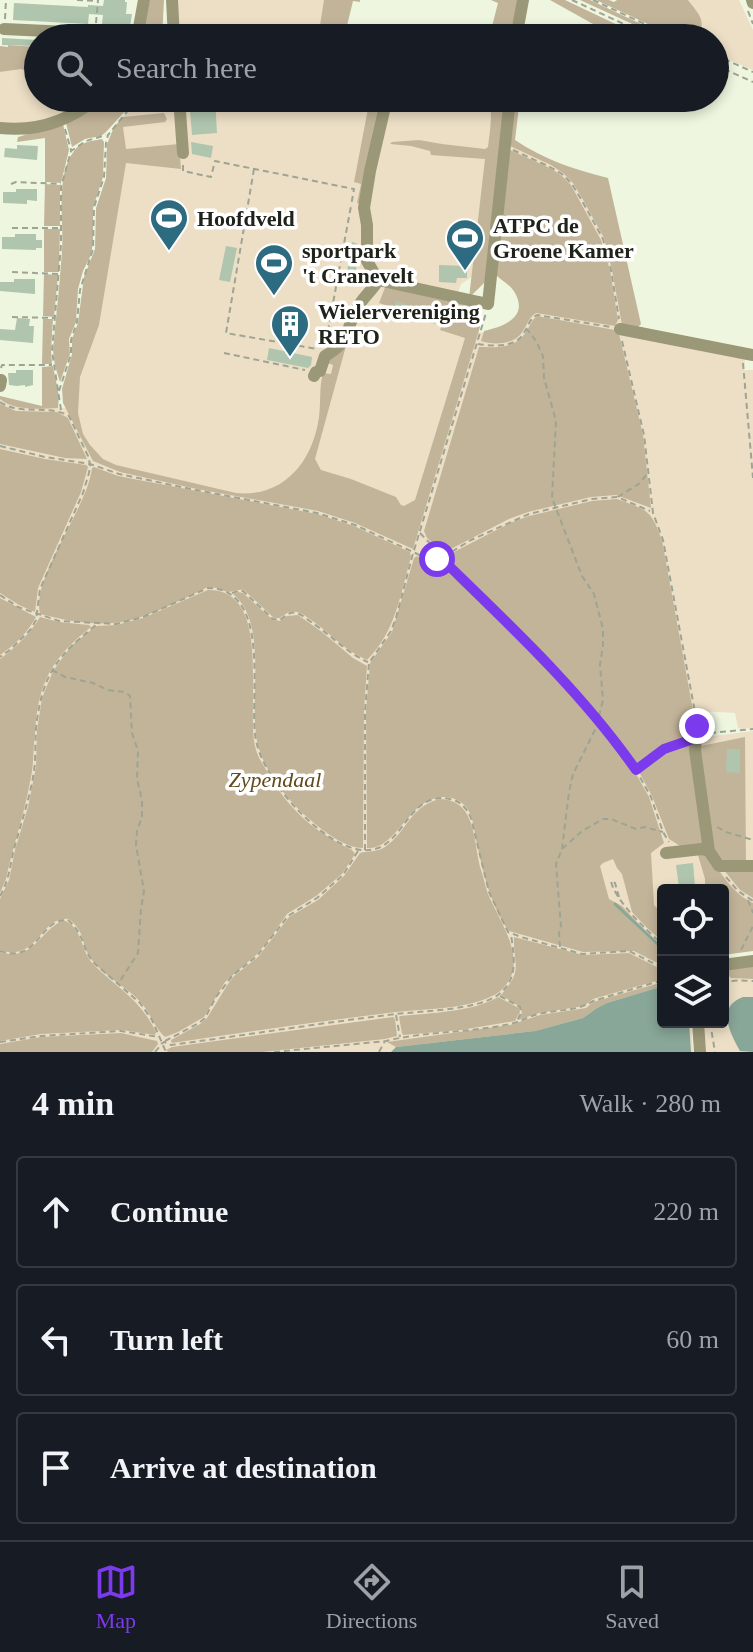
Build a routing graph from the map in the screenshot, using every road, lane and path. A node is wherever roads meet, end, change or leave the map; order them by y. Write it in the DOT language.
graph roads {
  1 [pos="6,0"];
  2 [pos="77,0"];
  3 [pos="98,0"];
  4 [pos="172,0"];
  5 [pos="523,0"];
  6 [pos="572,0"];
  7 [pos="593,0"];
  8 [pos="140,3"];
  9 [pos="89,24"];
  10 [pos="138,24"];
  11 [pos="173,24"];
  12 [pos="519,24"];
  13 [pos="624,24"];
  14 [pos="645,24"];
  15 [pos="4,29"];
  16 [pos="24,30"];
  17 [pos="729,61"];
  18 [pos="729,71"];
  19 [pos="753,72"];
  20 [pos="753,82"];
  21 [pos="75,112"];
  22 [pos="126,112"];
  23 [pos="180,112"];
  24 [pos="384,112"];
  25 [pos="509,112"];
  26 [pos="62,119"];
  27 [pos="0,128"];
  28 [pos="108,135"];
  29 [pos="505,146"];
  30 [pos="71,151"];
  31 [pos="183,153"];
  32 [pos="254,169"];
  33 [pos="11,184"];
  34 [pos="62,184"];
  35 [pos="12,228"];
  36 [pos="61,228"];
  37 [pos="12,272"];
  38 [pos="60,274"];
  39 [pos="378,280"];
  40 [pos="488,304"];
  41 [pos="12,317"];
  42 [pos="55,318"];
  43 [pos="526,328"];
  44 [pos="620,329"];
  45 [pos="478,344"];
  46 [pos="327,352"];
  47 [pos="224,353"];
  48 [pos="753,355"];
  49 [pos="54,365"];
  50 [pos="743,371"];
  51 [pos="315,374"];
  52 [pos="0,377"];
  53 [pos="0,386"];
  54 [pos="59,391"];
  55 [pos="0,402"];
  56 [pos="61,412"];
  57 [pos="0,446"];
  58 [pos="90,464"];
  59 [pos="648,472"];
  60 [pos="753,478"];
  61 [pos="617,497"];
  62 [pos="556,509"];
  63 [pos="653,513"];
  64 [pos="420,533"];
  65 [pos="414,552"];
  66 [pos="443,557"];
  67 [pos="230,594"];
  68 [pos="0,595"];
  69 [pos="38,615"];
  70 [pos="97,624"];
  71 [pos="0,657"];
  72 [pos="369,663"];
  73 [pos="52,670"];
  74 [pos="598,720"];
  75 [pos="753,729"];
  76 [pos="698,736"];
  77 [pos="636,770"];
  78 [pos="705,821"];
  79 [pos="663,832"];
  80 [pos="753,840"];
  81 [pos="562,849"];
  82 [pos="358,850"];
  83 [pos="365,850"];
  84 [pos="684,851"];
  85 [pos="709,851"];
  86 [pos="666,853"];
  87 [pos="719,866"];
  88 [pos="753,866"];
  89 [pos="0,896"];
  90 [pos="619,897"];
  91 [pos="747,898"];
  92 [pos="753,901"];
  93 [pos="753,913"];
  94 [pos="753,926"];
  95 [pos="511,934"];
  96 [pos="657,939"];
  97 [pos="560,948"];
  98 [pos="0,951"];
  99 [pos="738,955"];
  100 [pos="753,961"];
  101 [pos="729,964"];
  102 [pos="657,965"];
  103 [pos="753,981"];
  104 [pos="657,982"];
  105 [pos="729,982"];
  106 [pos="118,984"];
  107 [pos="498,994"];
  108 [pos="396,1014"];
  109 [pos="517,1022"];
  110 [pos="698,1028"];
  111 [pos="711,1028"];
  112 [pos="400,1037"];
  113 [pos="160,1038"];
  114 [pos="386,1041"];
  115 [pos="0,1042"];
  116 [pos="162,1043"];
  117 [pos="155,1052"];
  118 [pos="166,1052"];
  119 [pos="274,1052"];
  120 [pos="379,1052"];
  121 [pos="700,1052"];
  122 [pos="715,1052"];
  1 -- 15 [label="path"];
  2 -- 3 [label="path"];
  3 -- 9 [label="path"];
  4 -- 11 [label="street"];
  5 -- 12 [label="street"];
  6 -- 13 [label="path"];
  7 -- 14 [label="path"];
  8 -- 10 [label="street"];
  15 -- 16 [label="street"];
  17 -- 19 [label="path"];
  18 -- 20 [label="path"];
  21 -- 26 [label="street"];
  22 -- 28 [label="path"];
  23 -- 31 [label="street"];
  24 -- 39 [label="street"];
  25 -- 29 [label="street"];
  26 -- 27 [label="street"];
  26 -- 30 [label="path"];
  28 -- 30 [label="path"];
  28 -- 54 [label="path"];
  29 -- 40 [label="street"];
  29 -- 44 [label="path"];
  30 -- 34 [label="path"];
  31 -- 32 [label="path"];
  32 -- 46 [label="path"];
  32 -- 46 [label="path"];
  33 -- 34 [label="path"];
  34 -- 36 [label="path"];
  35 -- 36 [label="path"];
  36 -- 38 [label="path"];
  37 -- 38 [label="path"];
  38 -- 42 [label="path"];
  39 -- 40 [label="street"];
  39 -- 46 [label="street"];
  40 -- 45 [label="path"];
  41 -- 42 [label="path"];
  42 -- 49 [label="path"];
  43 -- 44 [label="path"];
  43 -- 45 [label="path"];
  43 -- 62 [label="path"];
  44 -- 48 [label="street"];
  44 -- 59 [label="path"];
  45 -- 64 [label="path"];
  46 -- 51 [label="street"];
  47 -- 51 [label="path"];
  49 -- 52 [label="path"];
  49 -- 54 [label="path"];
  50 -- 60 [label="path"];
  52 -- 53 [label="street"];
  54 -- 56 [label="path"];
  55 -- 56 [label="path"];
  56 -- 58 [label="path"];
  57 -- 58 [label="path"];
  58 -- 65 [label="path"];
  58 -- 69 [label="path"];
  59 -- 61 [label="path"];
  59 -- 63 [label="path"];
  61 -- 62 [label="path"];
  61 -- 63 [label="path"];
  62 -- 66 [label="path"];
  62 -- 74 [label="path"];
  63 -- 76 [label="path"];
  64 -- 65 [label="path"];
  64 -- 66 [label="path"];
  65 -- 66 [label="path"];
  65 -- 72 [label="path"];
  66 -- 74 [label="path"];
  67 -- 70 [label="path"];
  67 -- 72 [label="path"];
  67 -- 82 [label="path"];
  68 -- 69 [label="path"];
  69 -- 70 [label="path"];
  69 -- 71 [label="path"];
  70 -- 73 [label="path"];
  72 -- 83 [label="path"];
  73 -- 89 [label="path"];
  73 -- 106 [label="path"];
  74 -- 77 [label="path"];
  74 -- 81 [label="path"];
  75 -- 76 [label="path"];
  76 -- 77 [label="path"];
  76 -- 78 [label="street"];
  77 -- 79 [label="path"];
  78 -- 80 [label="path"];
  78 -- 85 [label="street"];
  79 -- 81 [label="path"];
  79 -- 84 [label="path"];
  81 -- 97 [label="path"];
  82 -- 83 [label="path"];
  82 -- 116 [label="path"];
  83 -- 95 [label="path"];
  84 -- 85 [label="street"];
  84 -- 86 [label="street"];
  85 -- 87 [label="street"];
  87 -- 88 [label="street"];
  87 -- 91 [label="path"];
  90 -- 96 [label="path"];
  91 -- 92 [label="path"];
  91 -- 93 [label="path"];
  94 -- 99 [label="path"];
  95 -- 97 [label="path"];
  95 -- 107 [label="path"];
  97 -- 102 [label="path"];
  98 -- 106 [label="path"];
  100 -- 101 [label="street"];
  103 -- 105 [label="path"];
  104 -- 109 [label="path"];
  106 -- 113 [label="path"];
  107 -- 108 [label="path"];
  107 -- 109 [label="path"];
  108 -- 112 [label="path"];
  108 -- 116 [label="path"];
  109 -- 112 [label="path"];
  110 -- 121 [label="street"];
  111 -- 122 [label="path"];
  112 -- 114 [label="path"];
  113 -- 115 [label="path"];
  113 -- 116 [label="path"];
  114 -- 119 [label="path"];
  114 -- 120 [label="path"];
  116 -- 117 [label="path"];
  116 -- 118 [label="path"];
}
